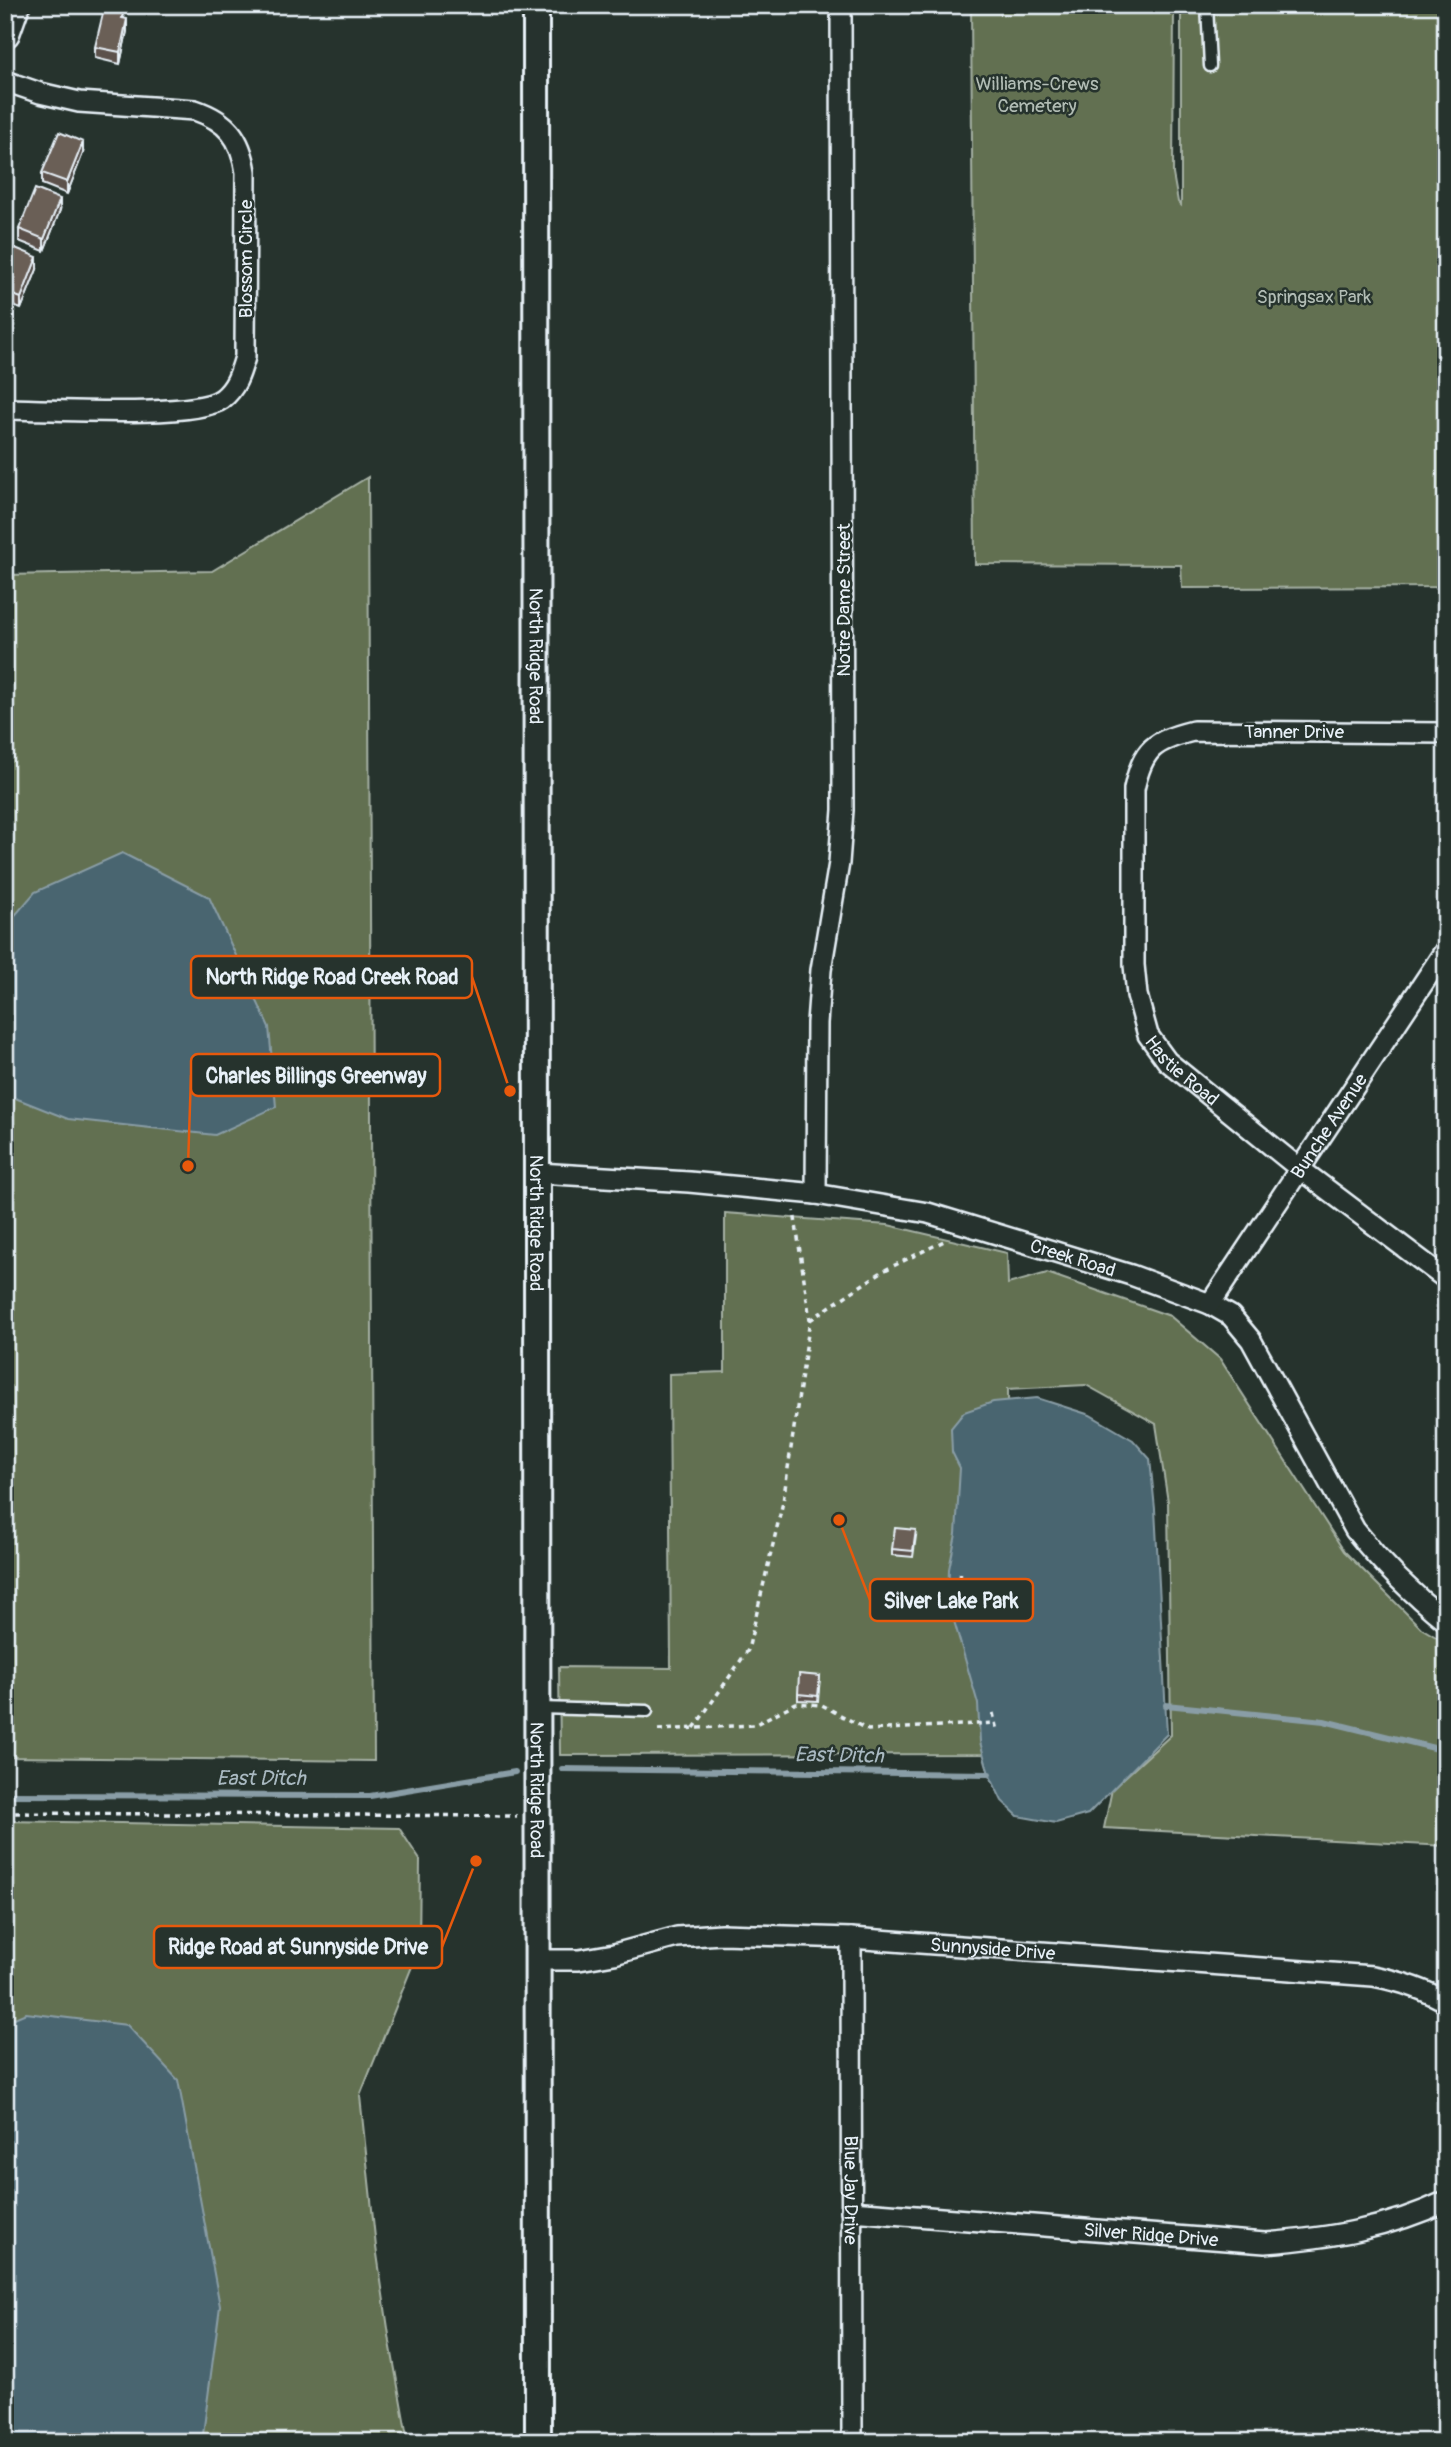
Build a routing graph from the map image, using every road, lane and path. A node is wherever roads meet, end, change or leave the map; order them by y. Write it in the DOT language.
graph roads {
  1 [pos="16,5"];
  2 [pos="536,5"];
  3 [pos="841,5"];
  4 [pos="1207,5"];
  5 [pos="5,33"];
  6 [pos="1210,66"];
  7 [pos="5,80"];
  8 [pos="5,409"];
  9 [pos="1446,733"];
  10 [pos="1148,752"];
  11 [pos="1444,958"];
  12 [pos="1300,1169"];
  13 [pos="538,1173"];
  14 [pos="816,1194"];
  15 [pos="793,1218"];
  16 [pos="973,1226"];
  17 [pos="1446,1279"];
  18 [pos="1210,1304"];
  19 [pos="810,1320"];
  20 [pos="961,1570"];
  21 [pos="936,1585"];
  22 [pos="959,1588"];
  23 [pos="957,1608"];
  24 [pos="1446,1622"];
  25 [pos="538,1708"];
  26 [pos="647,1711"];
  27 [pos="993,1713"];
  28 [pos="995,1723"];
  29 [pos="694,1728"];
  30 [pos="658,1730"];
  31 [pos="997,1731"];
  32 [pos="5,1813"];
  33 [pos="519,1816"];
  34 [pos="851,1938"];
  35 [pos="538,1960"];
  36 [pos="1446,2002"];
  37 [pos="1446,2201"];
  38 [pos="851,2211"];
  39 [pos="538,2442"];
  40 [pos="852,2442"];
  1 -- 5 [label="main road"];
  2 -- 13 [label="street, North Ridge Road"];
  3 -- 14 [label="street, Notre Dame Street"];
  4 -- 6 [label="lane"];
  7 -- 8 [label="street, Blossom Circle"];
  9 -- 10 [label="street, Tanner Drive"];
  10 -- 12 [label="street, Hastie Road"];
  11 -- 12 [label="street, Bunche Avenue"];
  12 -- 17 [label="street, Hastie Road"];
  12 -- 18 [label="street, Bunche Avenue"];
  13 -- 14 [label="street, Creek Road"];
  13 -- 25 [label="street, North Ridge Road"];
  14 -- 16 [label="street, Creek Road"];
  15 -- 19 [label="path"];
  16 -- 18 [label="street, Creek Road"];
  16 -- 19 [label="path"];
  18 -- 24 [label="street, Creek Road"];
  19 -- 29 [label="path"];
  20 -- 22 [label="path"];
  21 -- 22 [label="path"];
  22 -- 23 [label="path"];
  25 -- 26 [label="lane"];
  25 -- 35 [label="street, North Ridge Road"];
  27 -- 28 [label="path"];
  28 -- 29 [label="path"];
  28 -- 31 [label="path"];
  29 -- 30 [label="path"];
  32 -- 33 [label="path"];
  34 -- 35 [label="street, Sunnyside Drive"];
  34 -- 36 [label="street, Sunnyside Drive"];
  34 -- 38 [label="street, Blue Jay Drive"];
  35 -- 39 [label="street, North Ridge Road"];
  37 -- 38 [label="street, Silver Ridge Drive"];
  38 -- 40 [label="street, Blue Jay Drive"];
}
